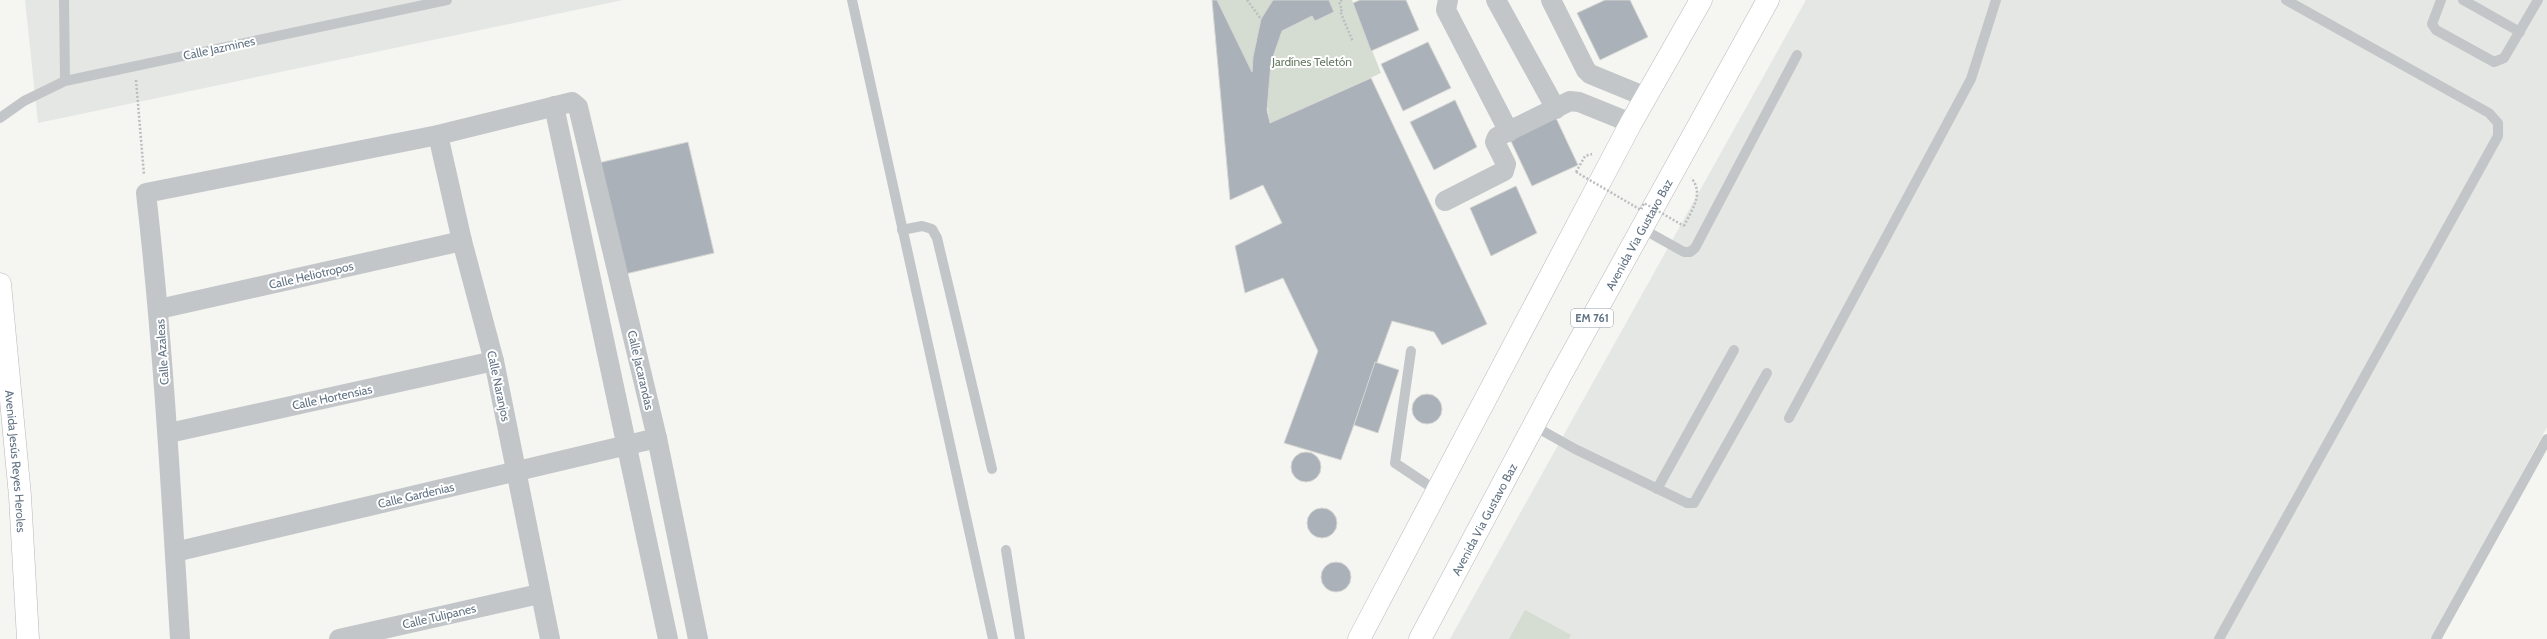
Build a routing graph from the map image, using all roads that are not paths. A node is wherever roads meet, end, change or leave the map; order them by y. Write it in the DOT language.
graph roads {
  1 [pos="64,0"];
  2 [pos="447,0"];
  3 [pos="852,0"];
  4 [pos="1448,0"];
  5 [pos="1496,0"];
  6 [pos="1701,0"];
  7 [pos="1768,0"];
  8 [pos="1996,0"];
  9 [pos="2286,0"];
  10 [pos="2441,0"];
  11 [pos="2463,0"];
  12 [pos="2538,0"];
  13 [pos="1553,1"];
  14 [pos="2520,32"];
  15 [pos="1796,55"];
  16 [pos="65,81"];
  17 [pos="1646,97"];
  18 [pos="554,106"];
  19 [pos="1556,109"];
  20 [pos="0,118"];
  21 [pos="1631,123"];
  22 [pos="1509,132"];
  23 [pos="438,134"];
  24 [pos="1445,200"];
  25 [pos="1641,228"];
  26 [pos="902,230"];
  27 [pos="462,241"];
  28 [pos="0,284"];
  29 [pos="159,309"];
  30 [pos="1734,350"];
  31 [pos="1411,351"];
  32 [pos="494,361"];
  33 [pos="1768,373"];
  34 [pos="1789,418"];
  35 [pos="1534,426"];
  36 [pos="169,433"];
  37 [pos="657,438"];
  38 [pos="2547,439"];
  39 [pos="626,445"];
  40 [pos="992,469"];
  41 [pos="516,471"];
  42 [pos="1657,489"];
  43 [pos="1437,491"];
  44 [pos="1006,550"];
  45 [pos="175,552"];
  46 [pos="539,594"];
  47 [pos="28,639"];
  48 [pos="180,639"];
  49 [pos="339,639"];
  50 [pos="550,639"];
  51 [pos="668,639"];
  52 [pos="698,639"];
  53 [pos="993,639"];
  54 [pos="1020,639"];
  55 [pos="1359,639"];
  56 [pos="1420,639"];
  57 [pos="2219,639"];
  58 [pos="2436,639"];
  1 -- 16 [label="lane"];
  2 -- 16 [label="lane, Calle Jazmines"];
  3 -- 26 [label="lane"];
  4 -- 22 [label="street"];
  5 -- 19 [label="street"];
  6 -- 17 [label="main road"];
  7 -- 25 [label="main road, Avenida Via Gustavo Baz / EM 761"];
  8 -- 34 [label="lane"];
  9 -- 57 [label="lane"];
  10 -- 14 [label="lane"];
  11 -- 14 [label="lane"];
  12 -- 14 [label="lane"];
  13 -- 17 [label="street"];
  15 -- 25 [label="lane"];
  16 -- 20 [label="lane, Calle Jazmines"];
  17 -- 21 [label="main road"];
  18 -- 23 [label="street"];
  18 -- 37 [label="street, Calle Jacarandas"];
  18 -- 39 [label="street"];
  19 -- 21 [label="street"];
  19 -- 22 [label="street"];
  21 -- 43 [label="main road"];
  22 -- 24 [label="street"];
  23 -- 27 [label="street, Calle Naranjos"];
  23 -- 29 [label="street, Calle Azaleas"];
  25 -- 35 [label="main road, Avenida Via Gustavo Baz / EM 761"];
  26 -- 40 [label="lane"];
  26 -- 53 [label="lane"];
  27 -- 29 [label="street, Calle Heliotropos"];
  27 -- 32 [label="street, Calle Naranjos"];
  28 -- 47 [label="main road, Avenida Jesús Reyes Heroles"];
  29 -- 36 [label="street, Calle Azaleas"];
  30 -- 42 [label="lane"];
  31 -- 43 [label="lane"];
  32 -- 36 [label="street, Calle Hortensias"];
  32 -- 41 [label="street, Calle Naranjos"];
  33 -- 42 [label="lane"];
  35 -- 42 [label="lane"];
  35 -- 56 [label="main road, Avenida Via Gustavo Baz / EM 761"];
  36 -- 45 [label="street, Calle Azaleas"];
  37 -- 39 [label="street, Calle Gardenias"];
  37 -- 52 [label="street, Calle Jacarandas"];
  38 -- 58 [label="lane"];
  39 -- 41 [label="street, Calle Gardenias"];
  39 -- 51 [label="street"];
  41 -- 45 [label="street, Calle Gardenias"];
  41 -- 46 [label="street, Calle Naranjos"];
  43 -- 55 [label="main road"];
  44 -- 54 [label="lane"];
  45 -- 48 [label="street, Calle Azaleas"];
  46 -- 49 [label="street, Calle Tulipanes"];
  46 -- 50 [label="street, Calle Naranjos"];
}
